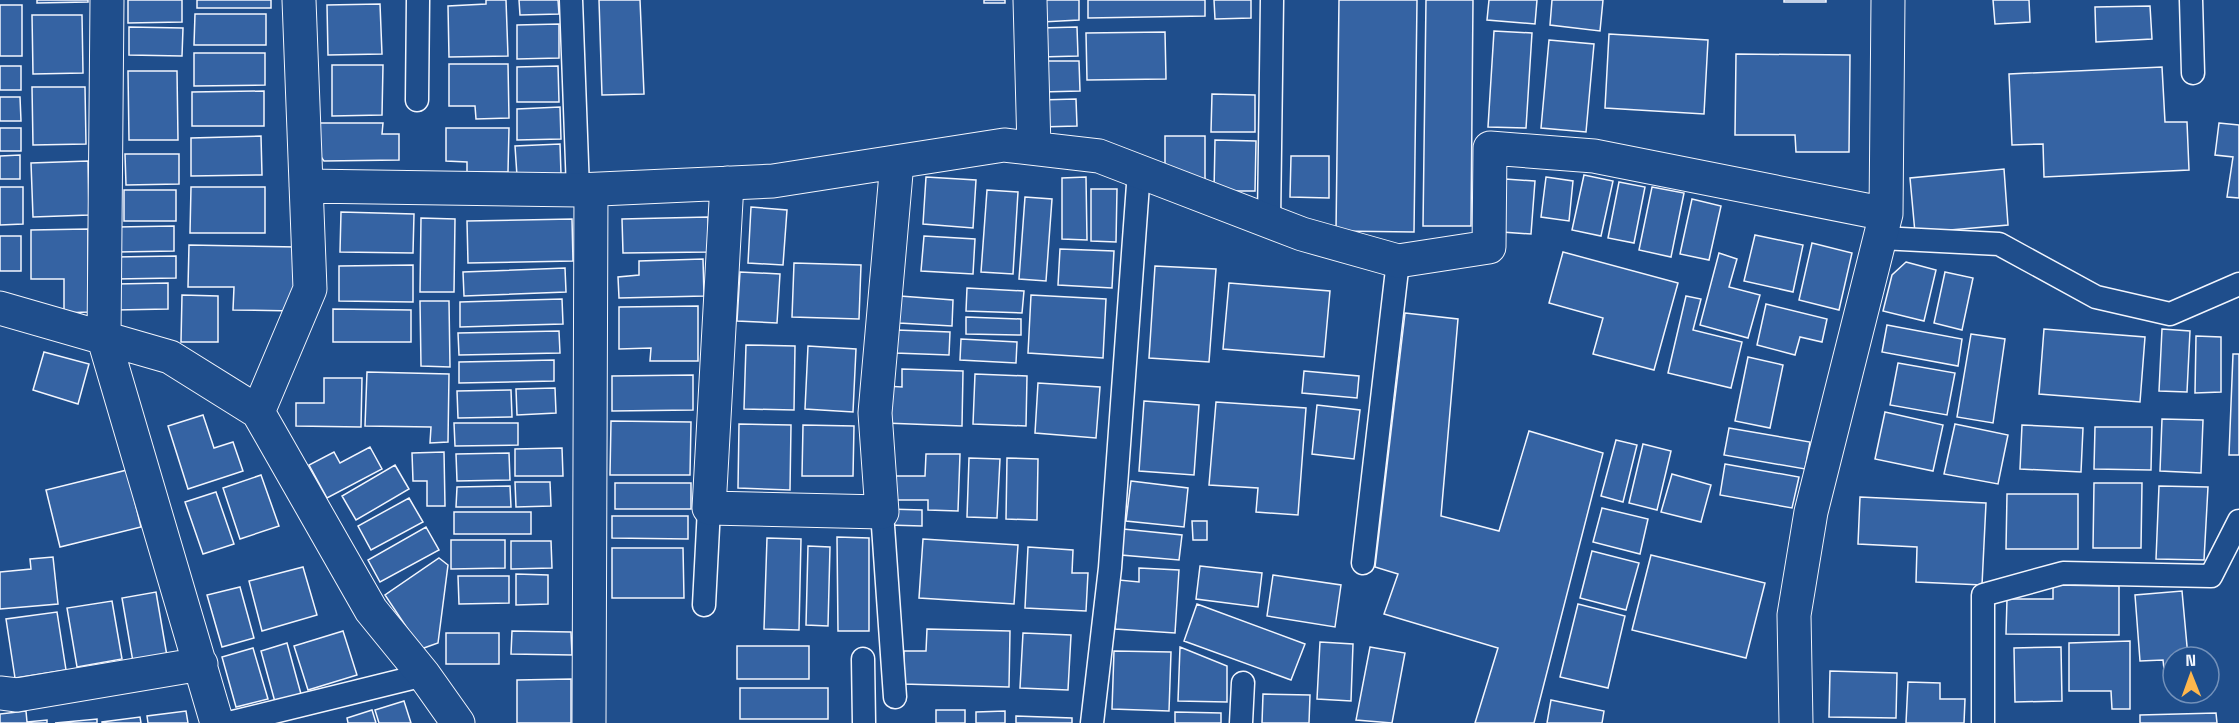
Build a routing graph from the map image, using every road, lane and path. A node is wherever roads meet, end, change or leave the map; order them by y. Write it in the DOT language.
graph roads {
  1 [pos="107,0"];
  2 [pos="299,0"];
  3 [pos="418,0"];
  4 [pos="571,0"];
  5 [pos="1030,0"];
  6 [pos="1272,0"];
  7 [pos="1888,0"];
  8 [pos="2191,0"];
  9 [pos="2193,73"];
  10 [pos="417,100"];
  11 [pos="1034,148"];
  12 [pos="897,162"];
  13 [pos="1139,171"];
  14 [pos="727,183"];
  15 [pos="306,186"];
  16 [pos="584,190"];
  17 [pos="1269,221"];
  18 [pos="1883,226"];
  19 [pos="1398,261"];
  20 [pos="2239,284"];
  21 [pos="0,308"];
  22 [pos="104,339"];
  23 [pos="258,412"];
  24 [pos="709,508"];
  25 [pos="882,512"];
  26 [pos="2239,521"];
  27 [pos="1364,563"];
  28 [pos="704,605"];
  29 [pos="863,660"];
  30 [pos="201,664"];
  31 [pos="424,675"];
  32 [pos="1243,683"];
  33 [pos="0,693"];
  34 [pos="895,697"];
  35 [pos="217,723"];
  36 [pos="229,723"];
  37 [pos="458,723"];
  38 [pos="589,723"];
  39 [pos="864,723"];
  40 [pos="1092,723"];
  41 [pos="1241,723"];
  42 [pos="1796,723"];
  43 [pos="1983,723"];
  1 -- 22 [label="street"];
  2 -- 15 [label="street"];
  3 -- 10 [label="lane"];
  4 -- 16 [label="lane"];
  5 -- 11 [label="street"];
  6 -- 17 [label="lane"];
  7 -- 18 [label="street"];
  8 -- 9 [label="lane"];
  11 -- 12 [label="street"];
  11 -- 13 [label="street"];
  12 -- 14 [label="street"];
  12 -- 25 [label="street"];
  13 -- 17 [label="street"];
  13 -- 40 [label="lane"];
  14 -- 16 [label="street"];
  14 -- 24 [label="street"];
  15 -- 16 [label="street"];
  15 -- 23 [label="street"];
  16 -- 38 [label="street"];
  17 -- 19 [label="street"];
  18 -- 19 [label="street"];
  18 -- 20 [label="lane"];
  18 -- 42 [label="street"];
  19 -- 27 [label="lane"];
  21 -- 22 [label="street"];
  22 -- 23 [label="street"];
  22 -- 30 [label="street"];
  23 -- 31 [label="street"];
  24 -- 25 [label="street"];
  24 -- 28 [label="lane"];
  25 -- 34 [label="lane"];
  26 -- 43 [label="lane"];
  29 -- 39 [label="lane"];
  30 -- 33 [label="street"];
  30 -- 35 [label="street"];
  31 -- 36 [label="lane"];
  31 -- 37 [label="street"];
  32 -- 41 [label="lane"];
}
